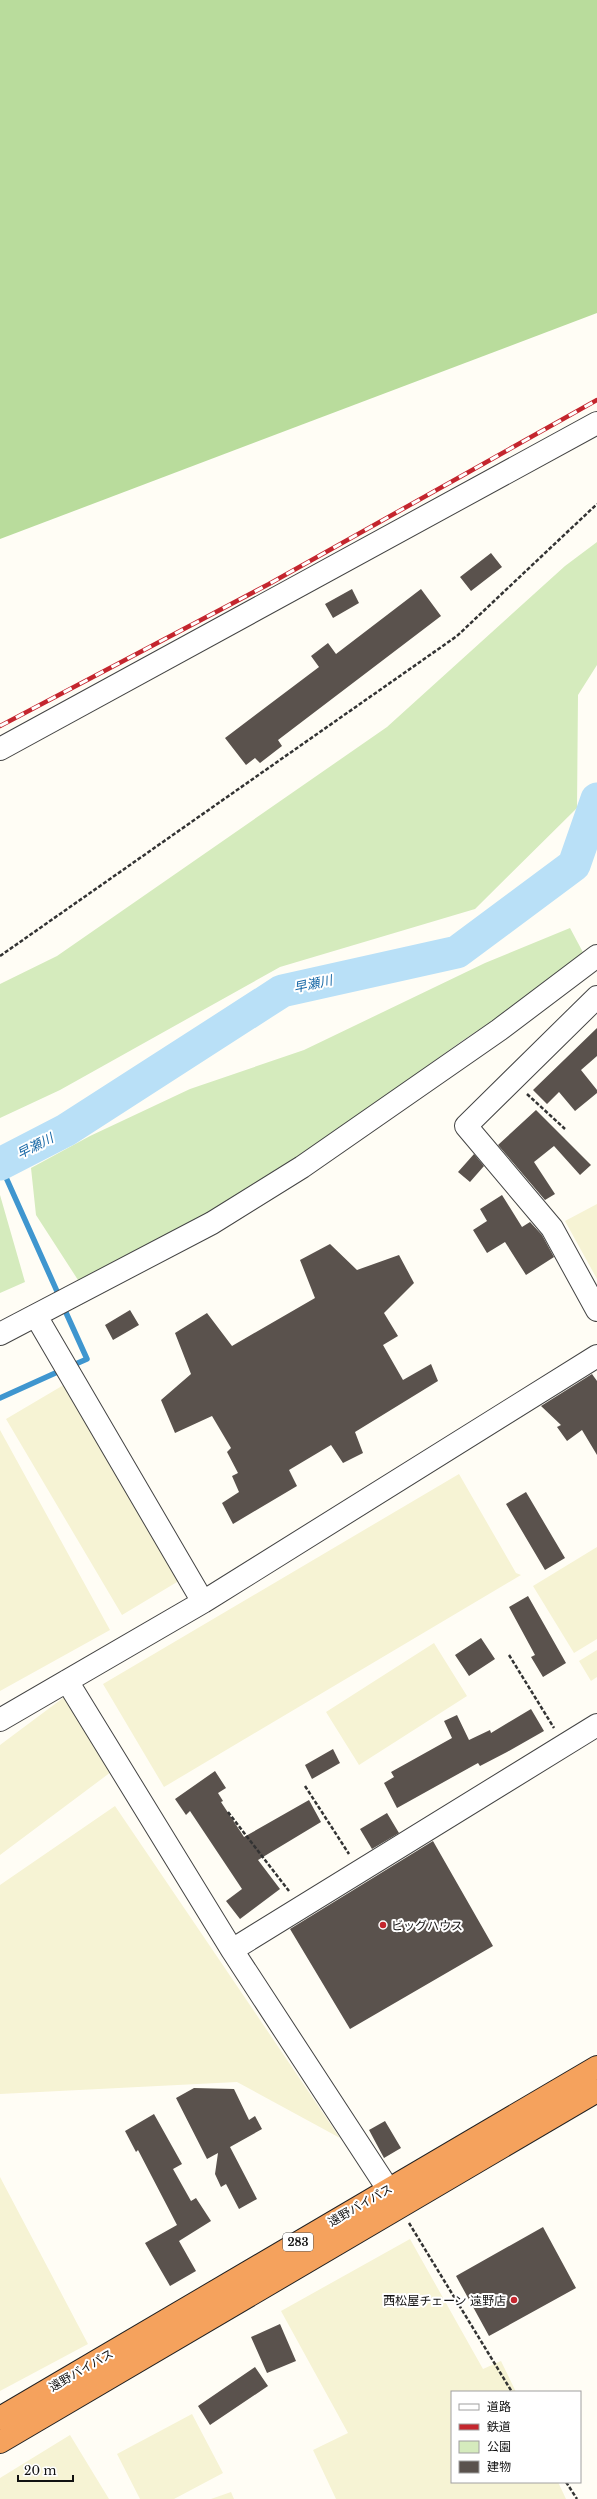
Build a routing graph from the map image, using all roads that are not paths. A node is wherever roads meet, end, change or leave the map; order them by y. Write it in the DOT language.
graph roads {
  1 [pos="597,423"];
  2 [pos="0,749"];
  3 [pos="597,956"];
  4 [pos="594,1005"];
  5 [pos="597,1310"];
  6 [pos="36,1316"];
  7 [pos="0,1334"];
  8 [pos="597,1356"];
  9 [pos="203,1602"];
  10 [pos="67,1681"];
  11 [pos="0,1720"];
  12 [pos="597,1725"];
  13 [pos="232,1950"];
  14 [pos="597,2067"];
  15 [pos="597,2092"];
  16 [pos="388,2189"];
  17 [pos="0,2418"];
  18 [pos="0,2442"];
  1 -- 2 [label="street"];
  3 -- 6 [label="street"];
  4 -- 5 [label="street"];
  6 -- 7 [label="street"];
  6 -- 9 [label="street"];
  8 -- 9 [label="street"];
  9 -- 10 [label="street"];
  10 -- 11 [label="street"];
  10 -- 13 [label="street"];
  12 -- 13 [label="street"];
  13 -- 16 [label="street"];
  14 -- 16 [label="highway, 遠野バイパス / 283"];
  15 -- 18 [label="highway, 遠野バイパス / 283"];
  16 -- 17 [label="highway, 遠野バイパス / 283"];
}
